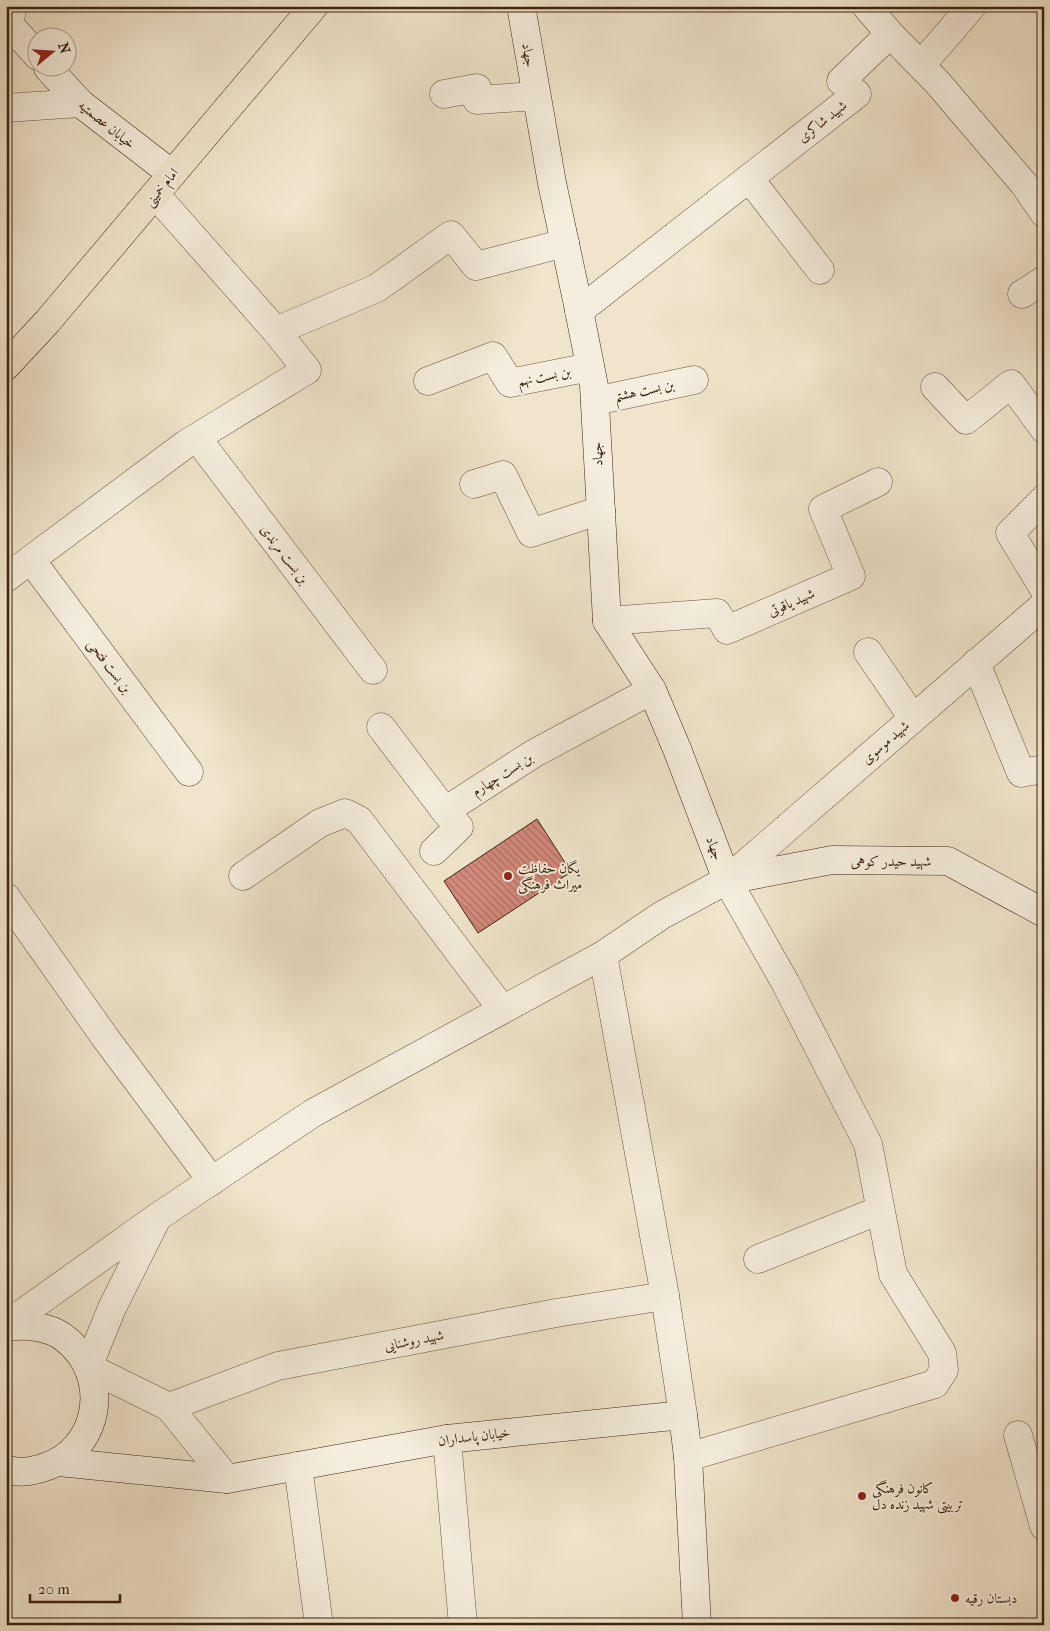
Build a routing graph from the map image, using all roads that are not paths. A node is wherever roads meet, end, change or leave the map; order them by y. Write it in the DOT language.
graph roads {
  1 [pos="314,6"];
  2 [pos="521,6"];
  3 [pos="866,6"];
  4 [pos="972,6"];
  5 [pos="12,19"];
  6 [pos="890,34"];
  7 [pos="28,42"];
  8 [pos="921,66"];
  9 [pos="57,78"];
  10 [pos="444,94"];
  11 [pos="536,96"];
  12 [pos="80,104"];
  13 [pos="6,108"];
  14 [pos="749,178"];
  15 [pos="164,184"];
  16 [pos="1044,213"];
  17 [pos="565,243"];
  18 [pos="820,270"];
  19 [pos="580,311"];
  20 [pos="276,331"];
  21 [pos="6,366"];
  22 [pos="590,367"];
  23 [pos="694,380"];
  24 [pos="428,381"];
  25 [pos="935,387"];
  26 [pos="594,401"];
  27 [pos="1044,429"];
  28 [pos="197,438"];
  29 [pos="878,482"];
  30 [pos="474,484"];
  31 [pos="1044,499"];
  32 [pos="601,510"];
  33 [pos="30,560"];
  34 [pos="6,578"];
  35 [pos="1044,589"];
  36 [pos="1044,605"];
  37 [pos="607,621"];
  38 [pos="868,652"];
  39 [pos="976,663"];
  40 [pos="373,670"];
  41 [pos="652,690"];
  42 [pos="913,718"];
  43 [pos="381,727"];
  44 [pos="1044,769"];
  45 [pos="189,772"];
  46 [pos="445,810"];
  47 [pos="434,851"];
  48 [pos="243,876"];
  49 [pos="727,880"];
  50 [pos="6,897"];
  51 [pos="1044,912"];
  52 [pos="603,955"];
  53 [pos="502,1009"];
  54 [pos="212,1181"];
  55 [pos="880,1210"];
  56 [pos="156,1218"];
  57 [pos="758,1259"];
  58 [pos="665,1296"];
  59 [pos="6,1326"];
  60 [pos="88,1367"];
  61 [pos="169,1406"];
  62 [pos="683,1415"];
  63 [pos="1018,1435"];
  64 [pos="447,1438"];
  65 [pos="688,1457"];
  66 [pos="59,1462"];
  67 [pos="298,1466"];
  68 [pos="6,1469"];
  69 [pos="227,1480"];
  70 [pos="1044,1526"];
  71 [pos="319,1625"];
  72 [pos="463,1625"];
  73 [pos="697,1625"];
  1 -- 15 [label="main road, امام خمینی"];
  2 -- 11 [label="street, جهاد"];
  3 -- 6 [label="street"];
  4 -- 8 [label="street"];
  5 -- 7 [label="street"];
  6 -- 8 [label="street"];
  6 -- 14 [label="street, شهید شاکری"];
  8 -- 16 [label="street"];
  9 -- 12 [label="street, خیابان عصمتیه"];
  10 -- 11 [label="street"];
  11 -- 17 [label="street, جهاد"];
  12 -- 13 [label="street"];
  12 -- 15 [label="street, خیابان عصمتیه"];
  14 -- 18 [label="street"];
  14 -- 19 [label="street, شهید شاکری"];
  15 -- 20 [label="street, خیابان عصمتیه"];
  15 -- 21 [label="main road, امام خمینی"];
  17 -- 19 [label="street, جهاد"];
  17 -- 20 [label="street"];
  19 -- 22 [label="street, جهاد"];
  20 -- 28 [label="street, خیابان عصمتیه"];
  22 -- 24 [label="street, بن بست نهم"];
  22 -- 26 [label="street, جهاد"];
  23 -- 26 [label="street, بن بست هشتم"];
  25 -- 27 [label="street"];
  26 -- 32 [label="street, جهاد"];
  28 -- 33 [label="street"];
  28 -- 40 [label="street, بن بست مرندی"];
  29 -- 37 [label="street, شهید یاقوتی"];
  30 -- 32 [label="street"];
  31 -- 35 [label="street"];
  32 -- 37 [label="street, جهاد"];
  33 -- 34 [label="street"];
  33 -- 45 [label="street, بن بست فتحی"];
  36 -- 39 [label="street, شهید موسوی"];
  37 -- 41 [label="street, جهاد"];
  38 -- 42 [label="street"];
  39 -- 42 [label="street, شهید موسوی"];
  39 -- 44 [label="street"];
  41 -- 46 [label="street, بن بست چهارم"];
  41 -- 49 [label="street, جهاد"];
  42 -- 49 [label="street, شهید موسوی"];
  43 -- 46 [label="street"];
  46 -- 47 [label="street"];
  48 -- 53 [label="street"];
  49 -- 51 [label="street, شهید حیدر کوهی"];
  49 -- 52 [label="street"];
  49 -- 55 [label="street, جهاد"];
  50 -- 54 [label="street"];
  52 -- 53 [label="street"];
  52 -- 58 [label="street"];
  53 -- 54 [label="street"];
  54 -- 56 [label="street"];
  55 -- 57 [label="street"];
  55 -- 65 [label="street, جهاد"];
  56 -- 59 [label="street"];
  56 -- 60 [label="street"];
  58 -- 61 [label="street, شهید روشنایی"];
  58 -- 62 [label="street"];
  59 -- 60 [label="street"];
  60 -- 61 [label="street"];
  60 -- 66 [label="street"];
  61 -- 69 [label="street"];
  62 -- 64 [label="street, خیابان پاسداران"];
  62 -- 65 [label="street"];
  63 -- 70 [label="street"];
  64 -- 67 [label="street, خیابان پاسداران"];
  64 -- 72 [label="street"];
  65 -- 73 [label="street"];
  66 -- 68 [label="street"];
  66 -- 69 [label="street, خیابان پاسداران"];
  67 -- 69 [label="street, خیابان پاسداران"];
  67 -- 71 [label="street"];
}
